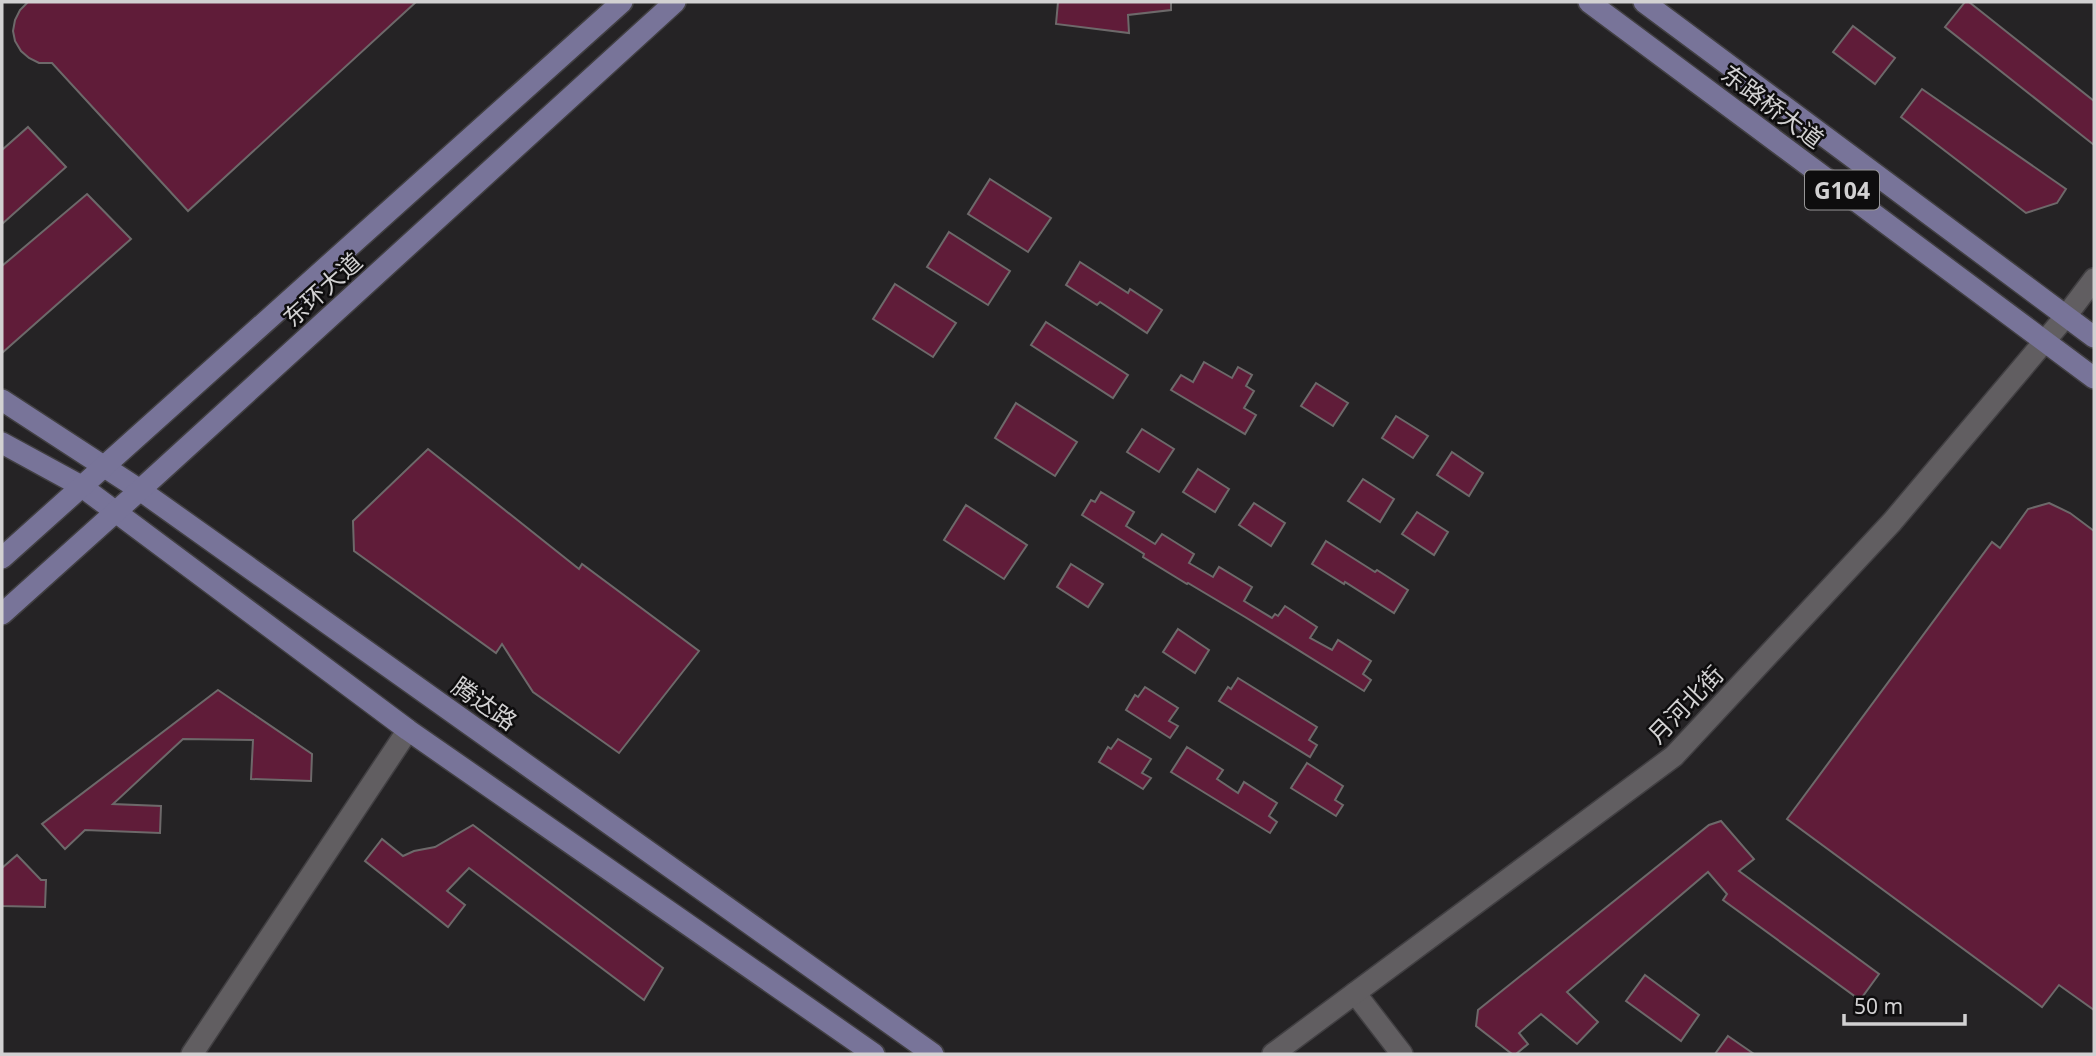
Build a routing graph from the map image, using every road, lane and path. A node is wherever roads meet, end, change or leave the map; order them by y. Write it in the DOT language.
graph roads {
  1 [pos="622,2"];
  2 [pos="676,2"];
  3 [pos="1589,2"];
  4 [pos="1644,2"];
  5 [pos="2094,279"];
  6 [pos="2066,316"];
  7 [pos="2094,337"];
  8 [pos="2045,341"];
  9 [pos="2094,377"];
  10 [pos="2,400"];
  11 [pos="2,443"];
  12 [pos="104,468"];
  13 [pos="81,486"];
  14 [pos="141,490"];
  15 [pos="114,512"];
  16 [pos="2,558"];
  17 [pos="2,614"];
  18 [pos="408,730"];
  19 [pos="1356,993"];
  20 [pos="192,1054"];
  21 [pos="874,1054"];
  22 [pos="933,1054"];
  23 [pos="1273,1054"];
  24 [pos="1402,1054"];
  1 -- 12 [label="main road, 东环大道"];
  2 -- 14 [label="main road, 东环大道"];
  3 -- 8 [label="main road, 东路桥大道 / G104"];
  4 -- 6 [label="main road, 东路桥大道 / G104"];
  5 -- 6 [label="street, 月河北街"];
  6 -- 7 [label="main road, 东路桥大道 / G104"];
  6 -- 8 [label="street, 月河北街"];
  8 -- 9 [label="main road, 东路桥大道 / G104"];
  8 -- 19 [label="street, 月河北街"];
  10 -- 12 [label="main road, 腾达路"];
  11 -- 13 [label="main road"];
  12 -- 13 [label="main road, 东环大道"];
  12 -- 14 [label="main road, 腾达路"];
  13 -- 15 [label="main road"];
  13 -- 16 [label="main road, 东环大道"];
  14 -- 15 [label="main road, 东环大道"];
  14 -- 22 [label="main road, 腾达路"];
  15 -- 17 [label="main road, 东环大道"];
  15 -- 18 [label="main road"];
  18 -- 20 [label="street"];
  18 -- 21 [label="main road"];
  19 -- 23 [label="street, 月河北街"];
  19 -- 24 [label="street"];
}
